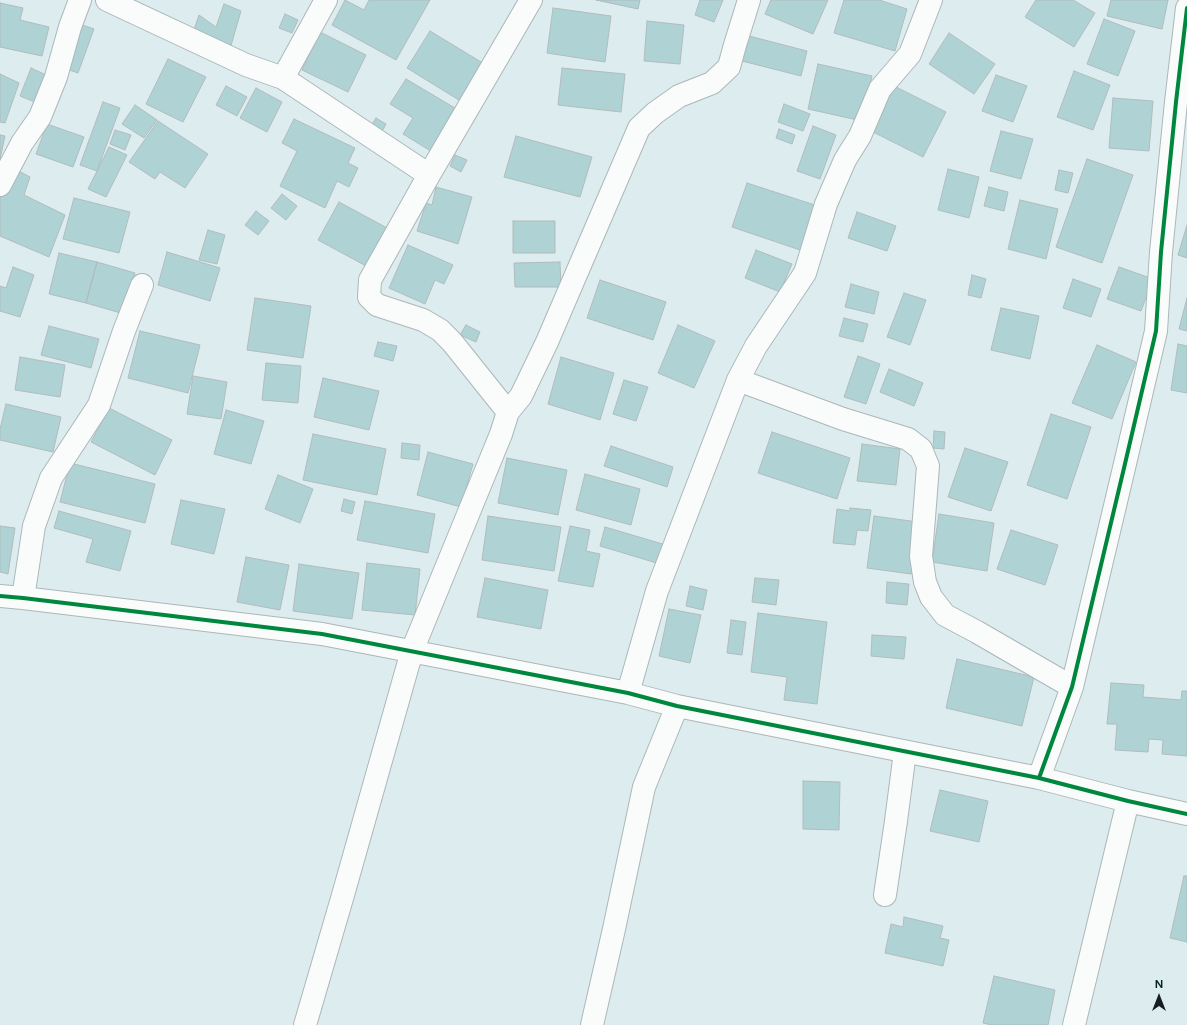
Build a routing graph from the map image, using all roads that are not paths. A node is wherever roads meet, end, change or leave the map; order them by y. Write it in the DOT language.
graph roads {
  1 [pos="80,0"];
  2 [pos="107,0"];
  3 [pos="326,0"];
  4 [pos="531,0"];
  5 [pos="749,0"];
  6 [pos="931,0"];
  7 [pos="1187,8"];
  8 [pos="283,78"];
  9 [pos="429,175"];
  10 [pos="0,186"];
  11 [pos="142,285"];
  12 [pos="738,380"];
  13 [pos="508,412"];
  14 [pos="0,596"];
  15 [pos="23,598"];
  16 [pos="412,651"];
  17 [pos="1072,688"];
  18 [pos="628,693"];
  19 [pos="677,706"];
  20 [pos="905,752"];
  21 [pos="1039,778"];
  22 [pos="1128,801"];
  23 [pos="1187,814"];
  24 [pos="885,895"];
  25 [pos="305,1025"];
  26 [pos="592,1025"];
  27 [pos="1074,1025"];
  1 -- 10 [label="street"];
  2 -- 8 [label="street"];
  3 -- 8 [label="street"];
  4 -- 9 [label="street"];
  5 -- 13 [label="street"];
  6 -- 12 [label="street"];
  7 -- 17 [label="street"];
  8 -- 9 [label="street"];
  9 -- 13 [label="street"];
  11 -- 15 [label="street"];
  12 -- 17 [label="street"];
  12 -- 18 [label="street"];
  13 -- 16 [label="street"];
  14 -- 15 [label="street"];
  15 -- 16 [label="street"];
  16 -- 18 [label="street"];
  16 -- 25 [label="street"];
  17 -- 21 [label="street"];
  18 -- 19 [label="street"];
  19 -- 20 [label="street"];
  19 -- 26 [label="street"];
  20 -- 21 [label="street"];
  20 -- 24 [label="street"];
  21 -- 22 [label="street"];
  22 -- 23 [label="street"];
  22 -- 27 [label="street"];
}
